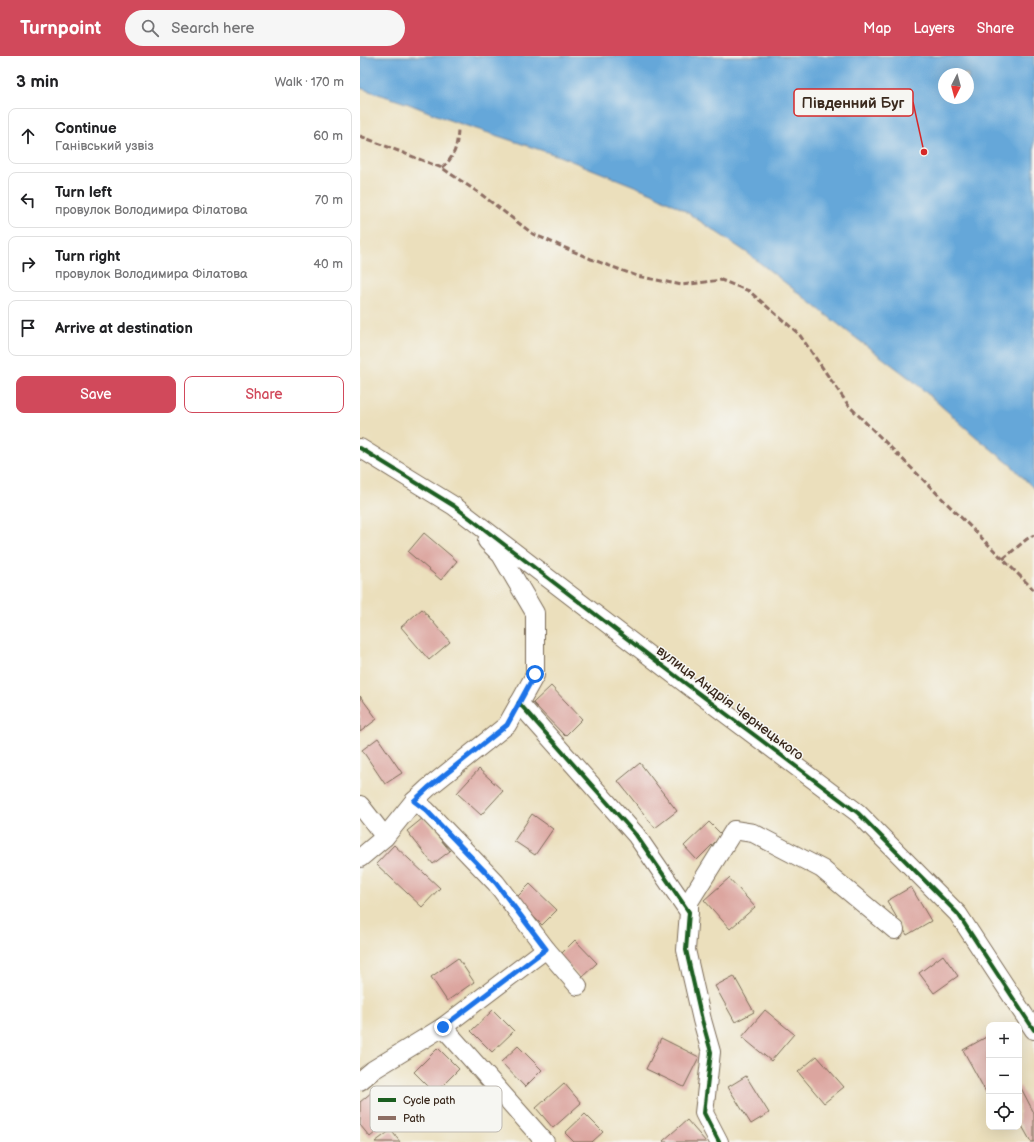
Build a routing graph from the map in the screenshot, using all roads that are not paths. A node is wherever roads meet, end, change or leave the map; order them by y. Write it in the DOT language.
graph roads {
  1 [pos="360,448"];
  2 [pos="454,506"];
  3 [pos="519,703"];
  4 [pos="414,801"];
  5 [pos="360,805"];
  6 [pos="385,837"];
  7 [pos="360,858"];
  8 [pos="689,912"];
  9 [pos="895,930"];
  10 [pos="546,949"];
  11 [pos="578,986"];
  12 [pos="443,1027"];
  13 [pos="1034,1030"];
  14 [pos="360,1081"];
  15 [pos="495,1086"];
  16 [pos="502,1094"];
  17 [pos="545,1142"];
  18 [pos="719,1142"];
  1 -- 2 [label="street, вулиця Андрія Чернецького"];
  2 -- 3 [label="street"];
  2 -- 13 [label="street, вулиця Андрія Чернецького"];
  3 -- 4 [label="street"];
  3 -- 8 [label="street"];
  4 -- 6 [label="street"];
  4 -- 10 [label="street"];
  5 -- 6 [label="street"];
  6 -- 7 [label="street"];
  8 -- 9 [label="street"];
  8 -- 18 [label="street"];
  10 -- 11 [label="street"];
  10 -- 12 [label="street"];
  12 -- 14 [label="street"];
  12 -- 15 [label="street"];
  16 -- 17 [label="street"];
}
